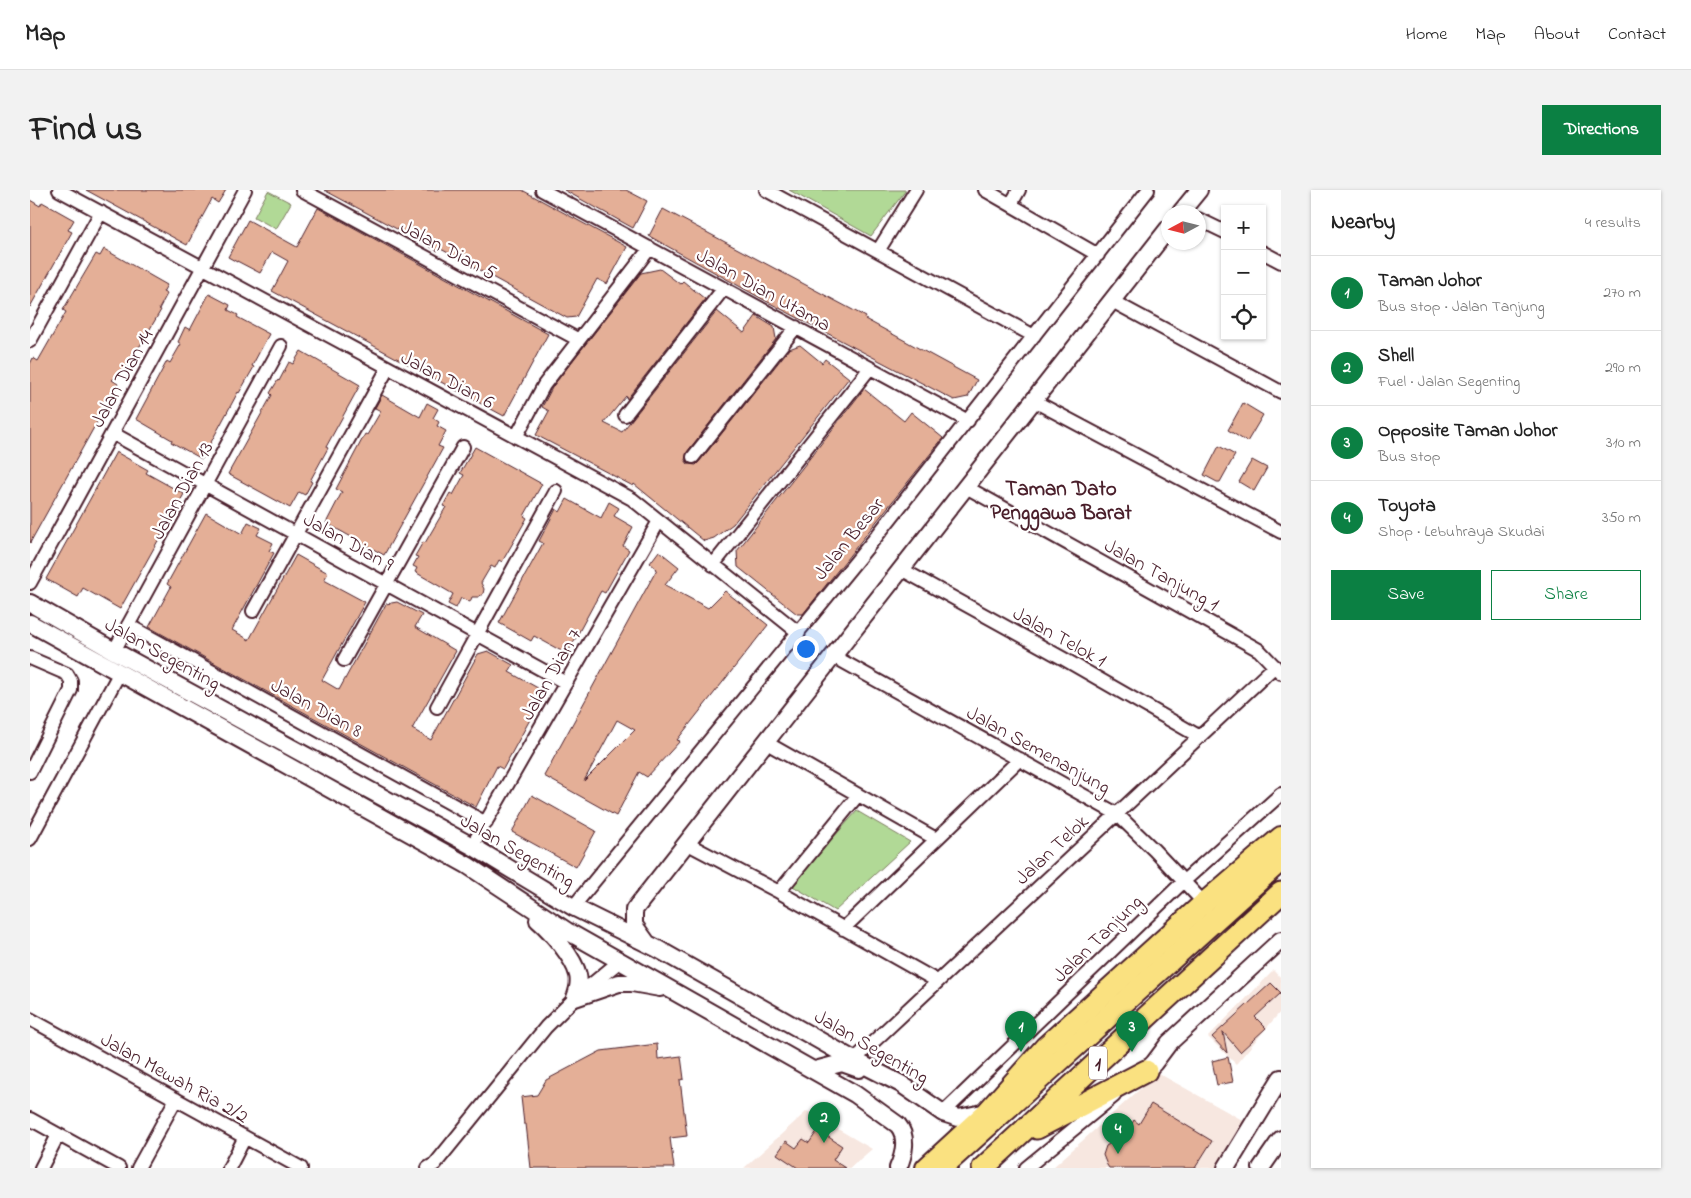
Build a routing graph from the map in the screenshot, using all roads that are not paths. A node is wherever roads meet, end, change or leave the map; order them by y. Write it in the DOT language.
graph roads {
  1 [pos="59,190"];
  2 [pos="245,190"];
  3 [pos="302,190"];
  4 [pos="542,190"];
  5 [pos="766,190"];
  6 [pos="916,190"];
  7 [pos="986,190"];
  8 [pos="1019,190"];
  9 [pos="1148,190"];
  10 [pos="1199,190"];
  11 [pos="1011,204"];
  12 [pos="1189,205"];
  13 [pos="101,212"];
  14 [pos="1206,223"];
  15 [pos="1221,230"];
  16 [pos="1161,238"];
  17 [pos="650,248"];
  18 [pos="878,251"];
  19 [pos="1098,254"];
  20 [pos="1266,254"];
  21 [pos="1281,262"];
  22 [pos="203,268"];
  23 [pos="724,288"];
  24 [pos="1112,301"];
  25 [pos="796,327"];
  26 [pos="1034,336"];
  27 [pos="30,340"];
  28 [pos="579,340"];
  29 [pos="281,346"];
  30 [pos="388,368"];
  31 [pos="870,368"];
  32 [pos="1281,392"];
  33 [pos="1034,401"];
  34 [pos="625,415"];
  35 [pos="968,421"];
  36 [pos="112,433"];
  37 [pos="516,437"];
  38 [pos="462,447"];
  39 [pos="693,457"];
  40 [pos="206,484"];
  41 [pos="966,487"];
  42 [pos="556,490"];
  43 [pos="659,521"];
  44 [pos="1281,532"];
  45 [pos="296,534"];
  46 [pos="713,565"];
  47 [pos="901,570"];
  48 [pos="30,583"];
  49 [pos="387,584"];
  50 [pos="30,603"];
  51 [pos="253,611"];
  52 [pos="128,625"];
  53 [pos="32,629"];
  54 [pos="477,633"];
  55 [pos="799,633"];
  56 [pos="114,652"];
  57 [pos="833,656"];
  58 [pos="30,658"];
  59 [pos="344,660"];
  60 [pos="1278,670"];
  61 [pos="120,672"];
  62 [pos="566,683"];
  63 [pos="437,706"];
  64 [pos="1200,737"];
  65 [pos="765,742"];
  66 [pos="1020,759"];
  67 [pos="30,772"];
  68 [pos="1281,794"];
  69 [pos="858,795"];
  70 [pos="1117,814"];
  71 [pos="486,823"];
  72 [pos="1281,836"];
  73 [pos="30,839"];
  74 [pos="936,839"];
  75 [pos="686,843"];
  76 [pos="472,846"];
  77 [pos="1281,860"];
  78 [pos="1184,881"];
  79 [pos="502,888"];
  80 [pos="779,892"];
  81 [pos="1281,893"];
  82 [pos="1204,903"];
  83 [pos="573,907"];
  84 [pos="610,925"];
  85 [pos="843,929"];
  86 [pos="1281,940"];
  87 [pos="652,946"];
  88 [pos="620,960"];
  89 [pos="937,981"];
  90 [pos="674,991"];
  91 [pos="575,998"];
  92 [pos="745,998"];
  93 [pos="30,1019"];
  94 [pos="854,1060"];
  95 [pos="808,1066"];
  96 [pos="1146,1071"];
  97 [pos="1281,1078"];
  98 [pos="901,1084"];
  99 [pos="176,1099"];
  100 [pos="987,1112"];
  101 [pos="943,1113"];
  102 [pos="30,1119"];
  103 [pos="58,1134"];
  104 [pos="1019,1136"];
  105 [pos="245,1137"];
  106 [pos="1281,1138"];
  107 [pos="434,1167"];
  108 [pos="40,1168"];
  109 [pos="119,1168"];
  110 [pos="138,1168"];
  111 [pos="229,1168"];
  112 [pos="301,1168"];
  113 [pos="898,1168"];
  114 [pos="926,1168"];
  115 [pos="941,1168"];
  116 [pos="983,1168"];
  117 [pos="1026,1168"];
  118 [pos="1226,1168"];
  119 [pos="1262,1168"];
  1 -- 13 [label="street, Jalan Dian 6"];
  2 -- 22 [label="street, Jalan Dian 14"];
  3 -- 28 [label="street, Jalan Dian 5"];
  4 -- 17 [label="street, Jalan Dian Utama"];
  5 -- 18 [label="street"];
  6 -- 18 [label="street"];
  7 -- 11 [label="street"];
  8 -- 11 [label="street"];
  9 -- 19 [label="street, Jalan Besar"];
  10 -- 12 [label="street"];
  11 -- 19 [label="street"];
  13 -- 22 [label="street, Jalan Dian 6"];
  13 -- 27 [label="street"];
  14 -- 15 [label="street"];
  16 -- 24 [label="street"];
  17 -- 23 [label="street, Jalan Dian Utama"];
  17 -- 28 [label="street"];
  18 -- 26 [label="street"];
  19 -- 26 [label="street, Jalan Besar"];
  20 -- 21 [label="street"];
  22 -- 30 [label="street, Jalan Dian 6"];
  22 -- 36 [label="street, Jalan Dian 14"];
  23 -- 25 [label="street, Jalan Dian Utama"];
  23 -- 34 [label="street"];
  24 -- 32 [label="street"];
  24 -- 33 [label="street"];
  25 -- 31 [label="street, Jalan Dian Utama"];
  25 -- 39 [label="street"];
  26 -- 35 [label="street, Jalan Besar"];
  28 -- 37 [label="street"];
  29 -- 40 [label="street, Jalan Dian 13"];
  30 -- 37 [label="street, Jalan Dian 6"];
  30 -- 45 [label="street"];
  31 -- 35 [label="street, Jalan Dian Utama"];
  31 -- 46 [label="street"];
  33 -- 41 [label="street"];
  33 -- 44 [label="street"];
  35 -- 55 [label="street, Jalan Besar"];
  36 -- 40 [label="street, Jalan Dian 9"];
  36 -- 48 [label="street, Jalan Dian 14"];
  37 -- 43 [label="street, Jalan Dian 6"];
  38 -- 49 [label="street"];
  40 -- 45 [label="street, Jalan Dian 9"];
  40 -- 52 [label="street, Jalan Dian 13"];
  41 -- 47 [label="street"];
  41 -- 60 [label="street, Jalan Tanjung 1"];
  42 -- 54 [label="street"];
  43 -- 46 [label="street, Jalan Dian 6"];
  43 -- 62 [label="street, Jalan Dian 7"];
  45 -- 49 [label="street, Jalan Dian 9"];
  45 -- 51 [label="street"];
  46 -- 55 [label="street, Jalan Dian 6"];
  47 -- 57 [label="street"];
  47 -- 64 [label="street, Jalan Telok 1"];
  49 -- 54 [label="street, Jalan Dian 9"];
  49 -- 59 [label="street"];
  50 -- 56 [label="street, Jalan Segenting"];
  52 -- 56 [label="street, Jalan Dian 13"];
  52 -- 71 [label="street, Jalan Dian 8"];
  53 -- 61 [label="street, Jalan Segenting"];
  54 -- 62 [label="street, Jalan Dian 9"];
  54 -- 63 [label="street"];
  55 -- 83 [label="street, Jalan Besar"];
  56 -- 76 [label="street, Jalan Segenting"];
  57 -- 65 [label="street"];
  57 -- 66 [label="street, Jalan Semenanjung"];
  58 -- 67 [label="street"];
  60 -- 64 [label="street, Jalan Telok"];
  61 -- 73 [label="street"];
  61 -- 79 [label="street, Jalan Segenting"];
  62 -- 71 [label="street, Jalan Dian 7"];
  64 -- 70 [label="street, Jalan Telok"];
  65 -- 69 [label="street"];
  65 -- 75 [label="street"];
  66 -- 70 [label="street, Jalan Semenanjung"];
  66 -- 74 [label="street"];
  68 -- 78 [label="street, Jalan Tanjung"];
  69 -- 74 [label="street"];
  69 -- 80 [label="street"];
  70 -- 78 [label="street, Jalan Semenanjung"];
  70 -- 89 [label="street, Jalan Telok"];
  71 -- 76 [label="street, Jalan Dian 7"];
  72 -- 82 [label="main road"];
  74 -- 85 [label="street"];
  75 -- 80 [label="street"];
  75 -- 87 [label="street"];
  76 -- 79 [label="street"];
  76 -- 83 [label="street, Jalan Segenting"];
  77 -- 115 [label="highway, 1"];
  78 -- 82 [label="street, Jalan Semenanjung"];
  78 -- 101 [label="street, Jalan Tanjung"];
  79 -- 88 [label="street, Jalan Segenting"];
  79 -- 91 [label="street"];
  80 -- 85 [label="street"];
  81 -- 104 [label="highway, 1"];
  82 -- 100 [label="main road"];
  83 -- 84 [label="street, Jalan Segenting"];
  84 -- 87 [label="street, Jalan Segenting"];
  84 -- 88 [label="street"];
  85 -- 89 [label="street"];
  86 -- 96 [label="street"];
  87 -- 88 [label="street"];
  87 -- 92 [label="street, Jalan Segenting"];
  88 -- 90 [label="street, Jalan Segenting"];
  88 -- 91 [label="street"];
  89 -- 94 [label="street, Jalan Telok"];
  90 -- 91 [label="street"];
  90 -- 95 [label="street, Jalan Segenting"];
  91 -- 107 [label="street"];
  92 -- 94 [label="street, Jalan Segenting"];
  92 -- 95 [label="street"];
  93 -- 99 [label="street, Jalan Mewah Ria 2/2"];
  94 -- 98 [label="street, Jalan Segenting"];
  95 -- 98 [label="street"];
  95 -- 113 [label="street, Jalan Segenting"];
  96 -- 104 [label="highway"];
  96 -- 117 [label="street"];
  97 -- 118 [label="street"];
  98 -- 101 [label="street, Jalan Segenting"];
  99 -- 105 [label="street, Jalan Mewah Ria 2/2"];
  99 -- 110 [label="street"];
  100 -- 101 [label="street, Jalan Segenting"];
  100 -- 114 [label="main road"];
  102 -- 103 [label="street"];
  103 -- 108 [label="street"];
  103 -- 109 [label="street"];
  104 -- 116 [label="highway, 1"];
  105 -- 111 [label="street"];
  105 -- 112 [label="street, Jalan Mewah Ria 2/2"];
  106 -- 119 [label="street"];
}
